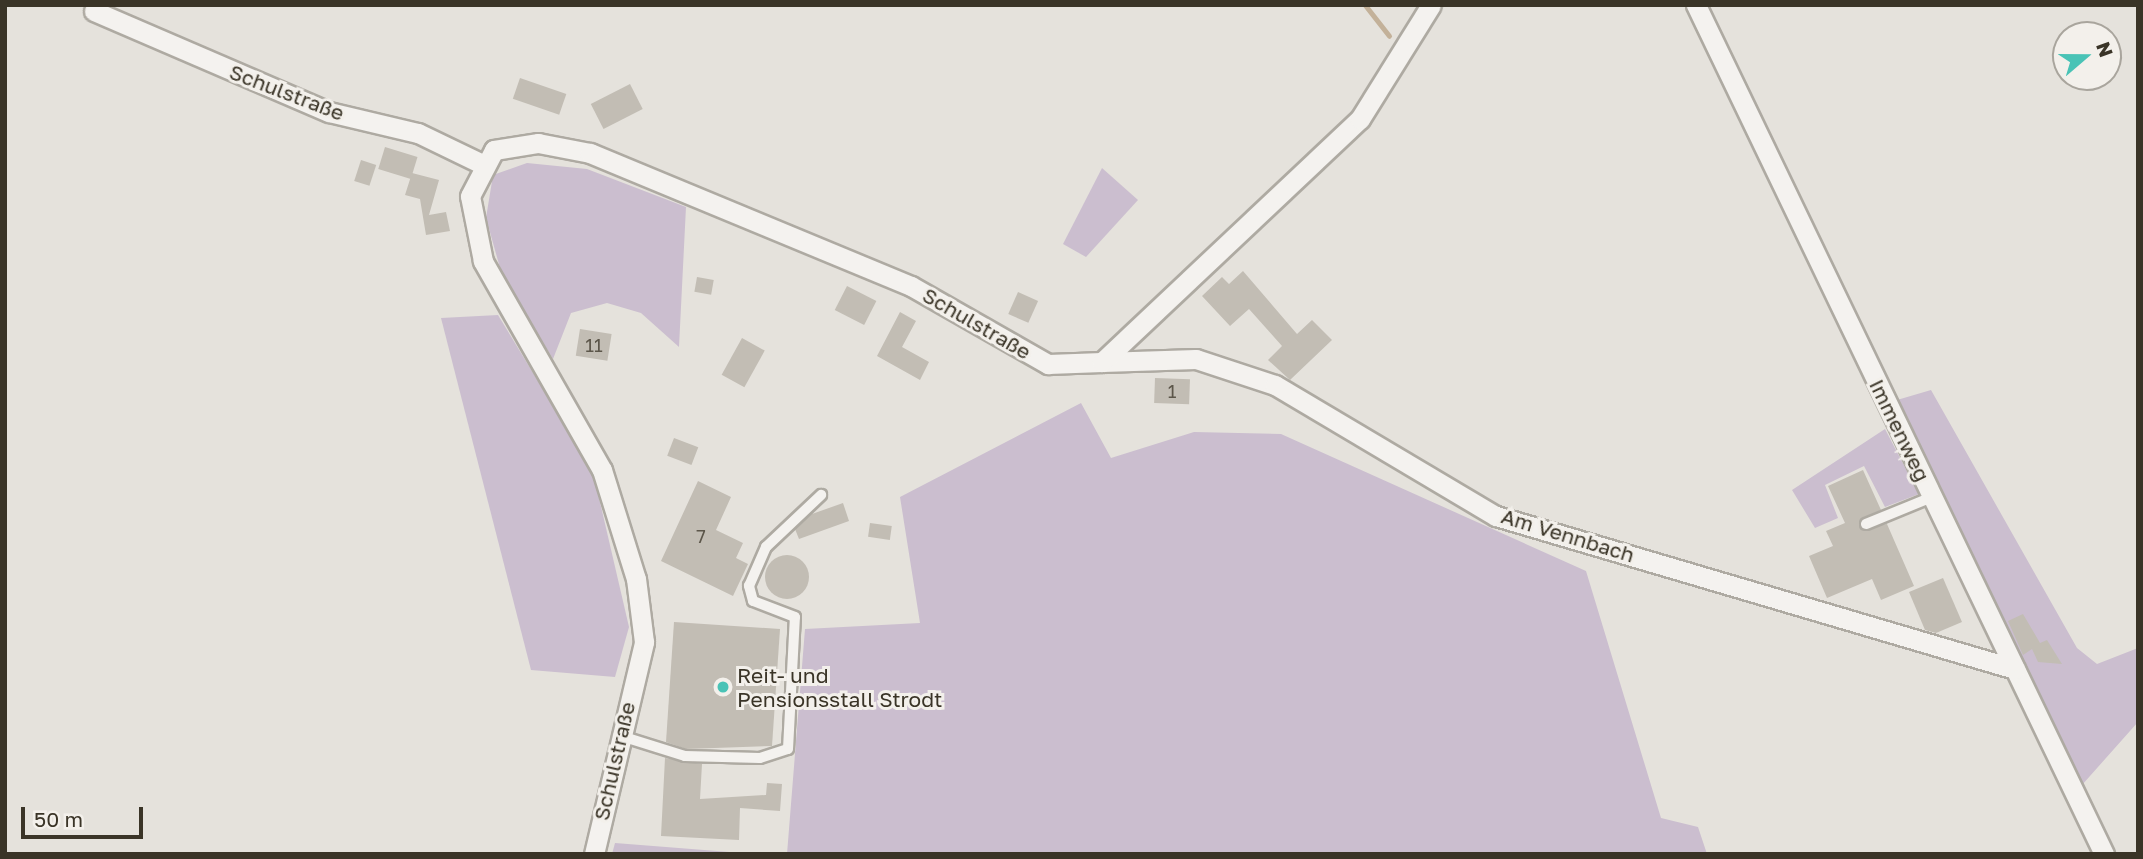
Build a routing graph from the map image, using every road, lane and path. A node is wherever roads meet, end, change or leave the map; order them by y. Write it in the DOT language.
graph roads {
  1 [pos="1431,5"];
  2 [pos="1696,5"];
  3 [pos="94,12"];
  4 [pos="482,164"];
  5 [pos="1102,362"];
  6 [pos="821,495"];
  7 [pos="1932,497"];
  8 [pos="1866,524"];
  9 [pos="2015,668"];
  10 [pos="618,735"];
  11 [pos="594,854"];
  12 [pos="2104,854"];
  1 -- 5 [label="street"];
  2 -- 7 [label="street, Immenweg"];
  3 -- 4 [label="street, Schulstraße"];
  4 -- 5 [label="street, Schulstraße"];
  4 -- 10 [label="street, Schulstraße"];
  5 -- 9 [label="street, Am Vennbach"];
  6 -- 10 [label="lane"];
  7 -- 8 [label="lane"];
  7 -- 9 [label="street, Immenweg"];
  9 -- 12 [label="street, Immenweg"];
  10 -- 11 [label="street, Schulstraße"];
}
